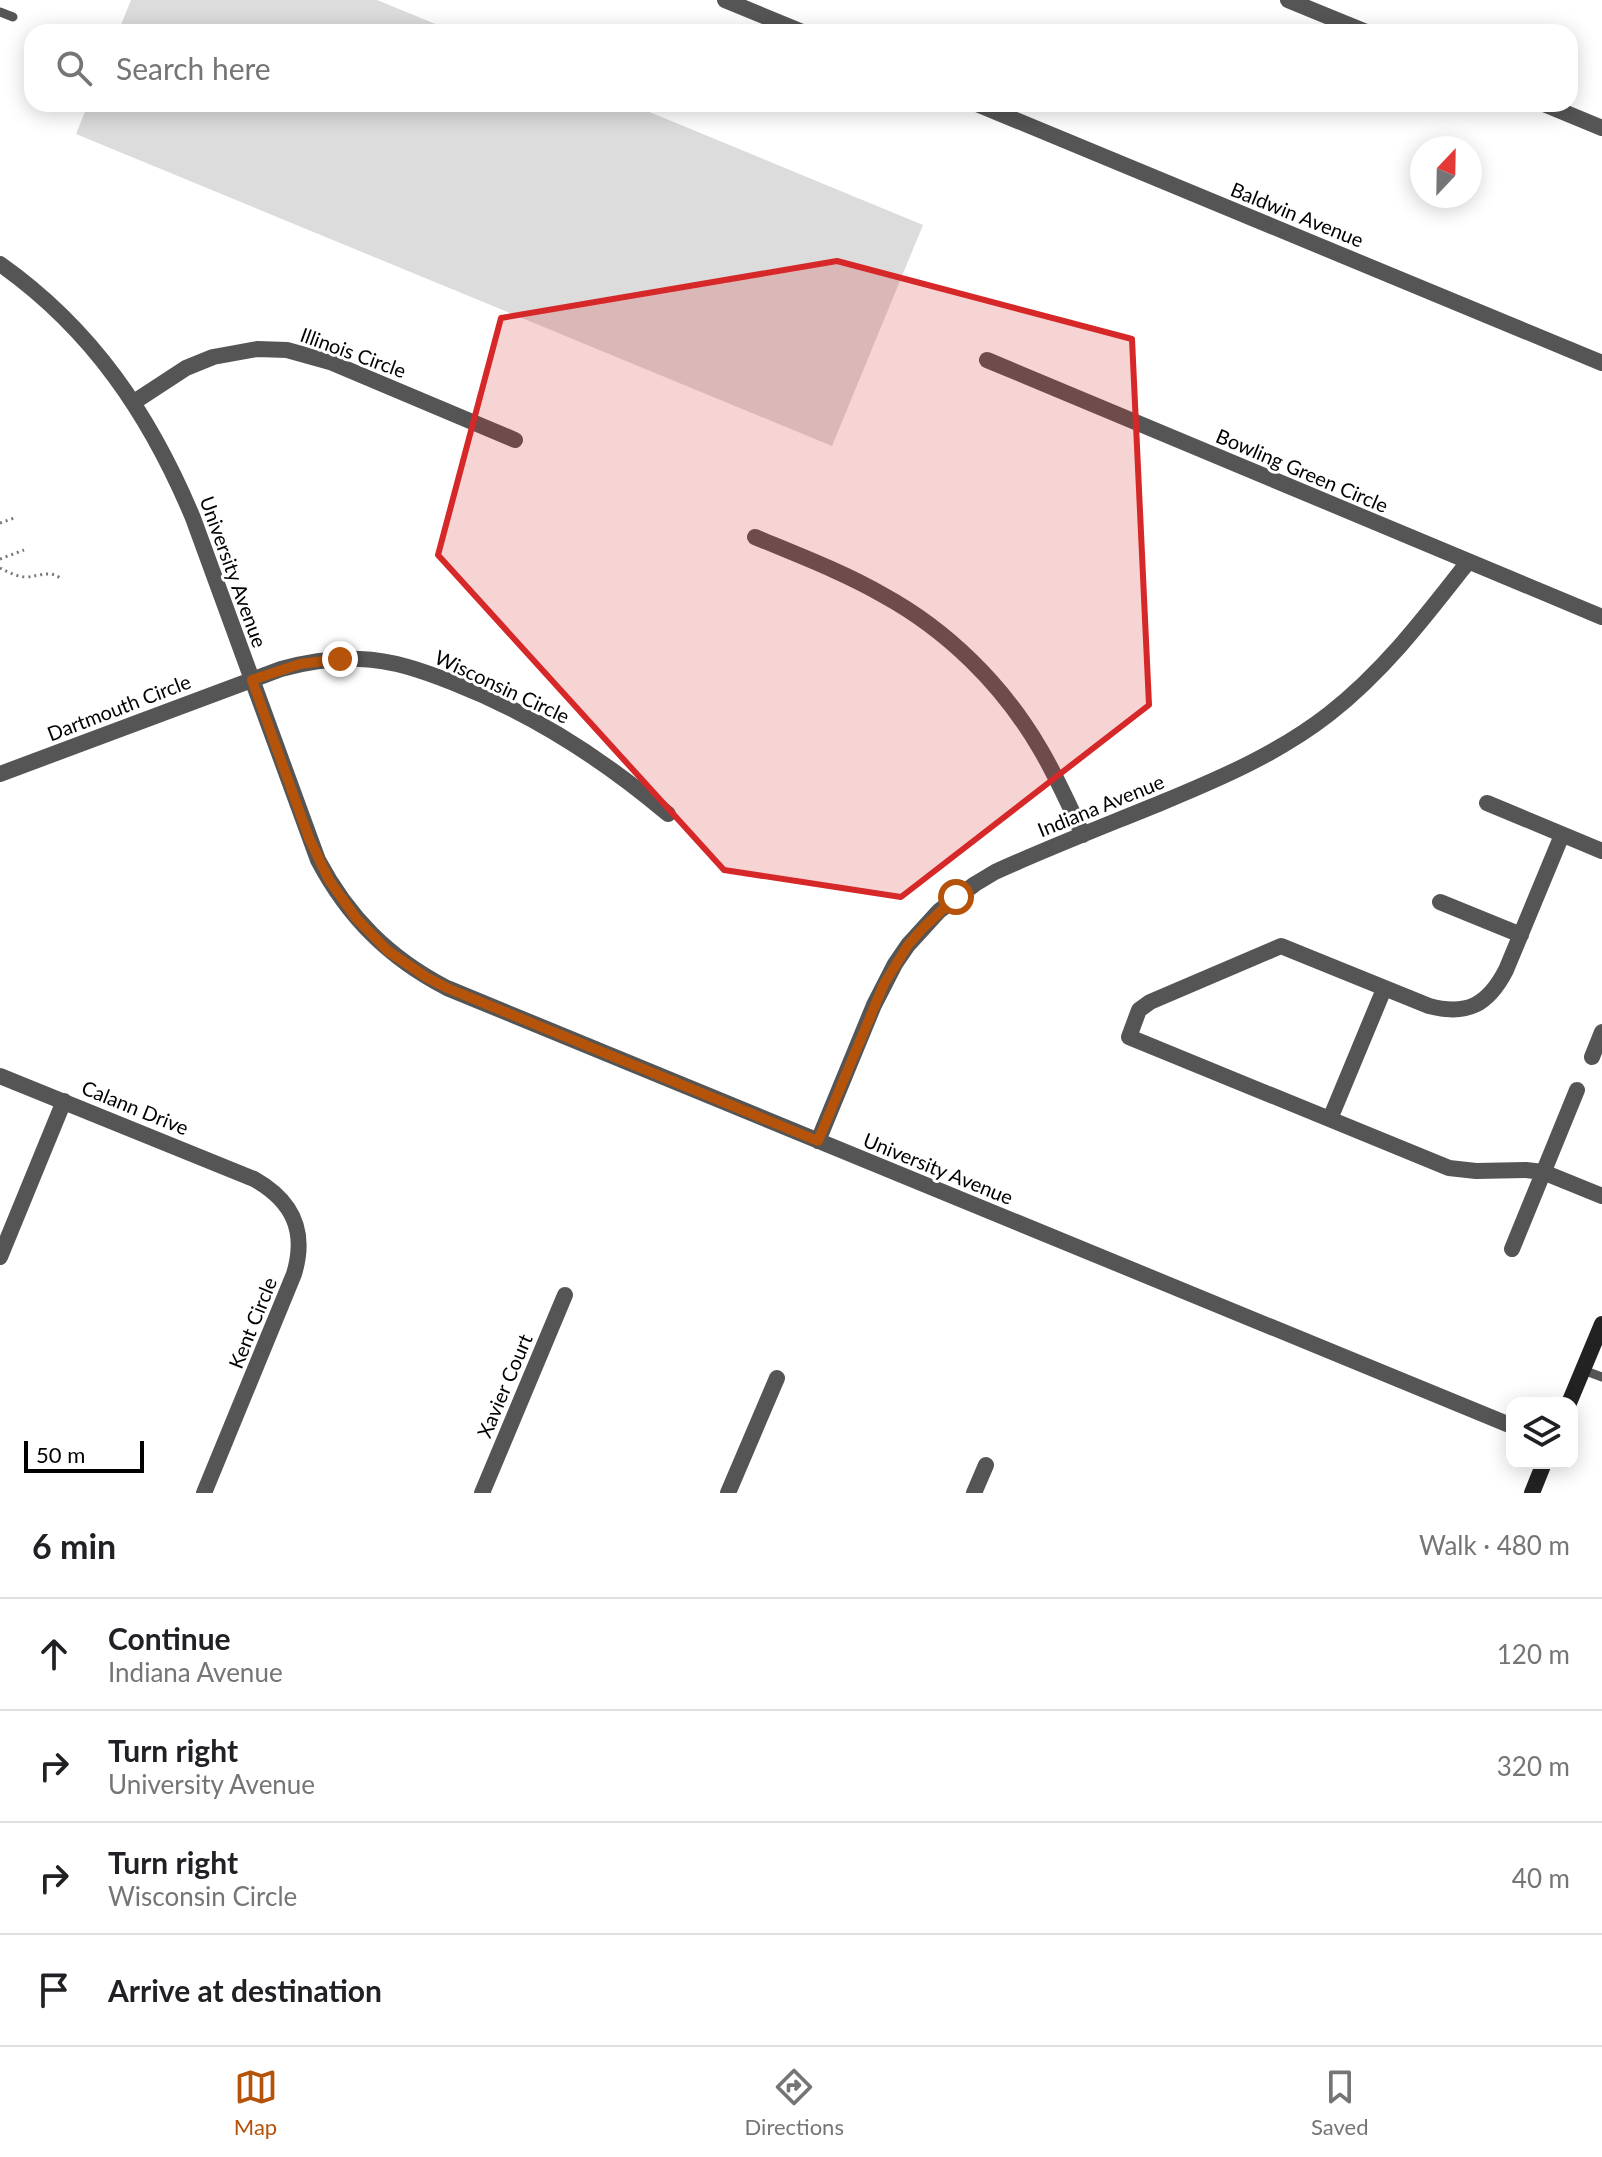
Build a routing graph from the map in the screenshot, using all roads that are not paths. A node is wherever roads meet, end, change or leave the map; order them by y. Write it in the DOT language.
graph roads {
  1 [pos="725,0"];
  2 [pos="1288,0"];
  3 [pos="0,12"];
  4 [pos="13,17"];
  5 [pos="783,24"];
  6 [pos="1346,24"];
  7 [pos="996,112"];
  8 [pos="1563,112"];
  9 [pos="1602,128"];
  10 [pos="0,264"];
  11 [pos="987,360"];
  12 [pos="1602,363"];
  13 [pos="134,402"];
  14 [pos="515,440"];
  15 [pos="755,537"];
  16 [pos="1468,562"];
  17 [pos="1602,617"];
  18 [pos="252,680"];
  19 [pos="0,774"];
  20 [pos="1487,803"];
  21 [pos="668,814"];
  22 [pos="1083,835"];
  23 [pos="1562,835"];
  24 [pos="1602,851"];
  25 [pos="1440,902"];
  26 [pos="1521,935"];
  27 [pos="1384,989"];
  28 [pos="1602,1032"];
  29 [pos="1592,1057"];
  30 [pos="0,1076"];
  31 [pos="1577,1090"];
  32 [pos="64,1101"];
  33 [pos="1330,1119"];
  34 [pos="818,1141"];
  35 [pos="1543,1172"];
  36 [pos="254,1179"];
  37 [pos="1602,1196"];
  38 [pos="1512,1249"];
  39 [pos="0,1257"];
  40 [pos="565,1295"];
  41 [pos="1602,1324"];
  42 [pos="1583,1370"];
  43 [pos="1602,1377"];
  44 [pos="777,1378"];
  45 [pos="1572,1397"];
  46 [pos="1506,1424"];
  47 [pos="986,1465"];
  48 [pos="1542,1469"];
  49 [pos="204,1493"];
  50 [pos="482,1493"];
  51 [pos="728,1493"];
  52 [pos="974,1493"];
  53 [pos="1532,1493"];
  1 -- 5 [label="street"];
  2 -- 6 [label="street"];
  3 -- 4 [label="lane"];
  7 -- 12 [label="street, Baldwin Avenue"];
  8 -- 9 [label="street"];
  10 -- 13 [label="street, University Avenue"];
  11 -- 16 [label="street, Bowling Green Circle"];
  13 -- 14 [label="street, Illinois Circle"];
  13 -- 18 [label="street, University Avenue"];
  15 -- 22 [label="street"];
  16 -- 17 [label="street, Bowling Green Circle"];
  16 -- 22 [label="street, Indiana Avenue"];
  18 -- 19 [label="street, Dartmouth Circle"];
  18 -- 21 [label="street, Wisconsin Circle"];
  18 -- 34 [label="street, University Avenue"];
  20 -- 23 [label="street"];
  22 -- 34 [label="street, Indiana Avenue"];
  23 -- 24 [label="street"];
  23 -- 26 [label="street"];
  25 -- 26 [label="street"];
  26 -- 27 [label="street"];
  27 -- 33 [label="street"];
  27 -- 33 [label="street"];
  28 -- 29 [label="street"];
  30 -- 32 [label="street, Calann Drive"];
  31 -- 35 [label="street"];
  32 -- 36 [label="street, Calann Drive"];
  32 -- 39 [label="street"];
  33 -- 35 [label="street"];
  34 -- 46 [label="street, University Avenue"];
  35 -- 37 [label="street"];
  35 -- 38 [label="street"];
  36 -- 49 [label="street, Kent Circle"];
  40 -- 50 [label="street, Xavier Court"];
  41 -- 42 [label="street"];
  42 -- 43 [label="lane"];
  42 -- 45 [label="street"];
  44 -- 51 [label="street"];
  47 -- 52 [label="street"];
  48 -- 53 [label="street"];
}
